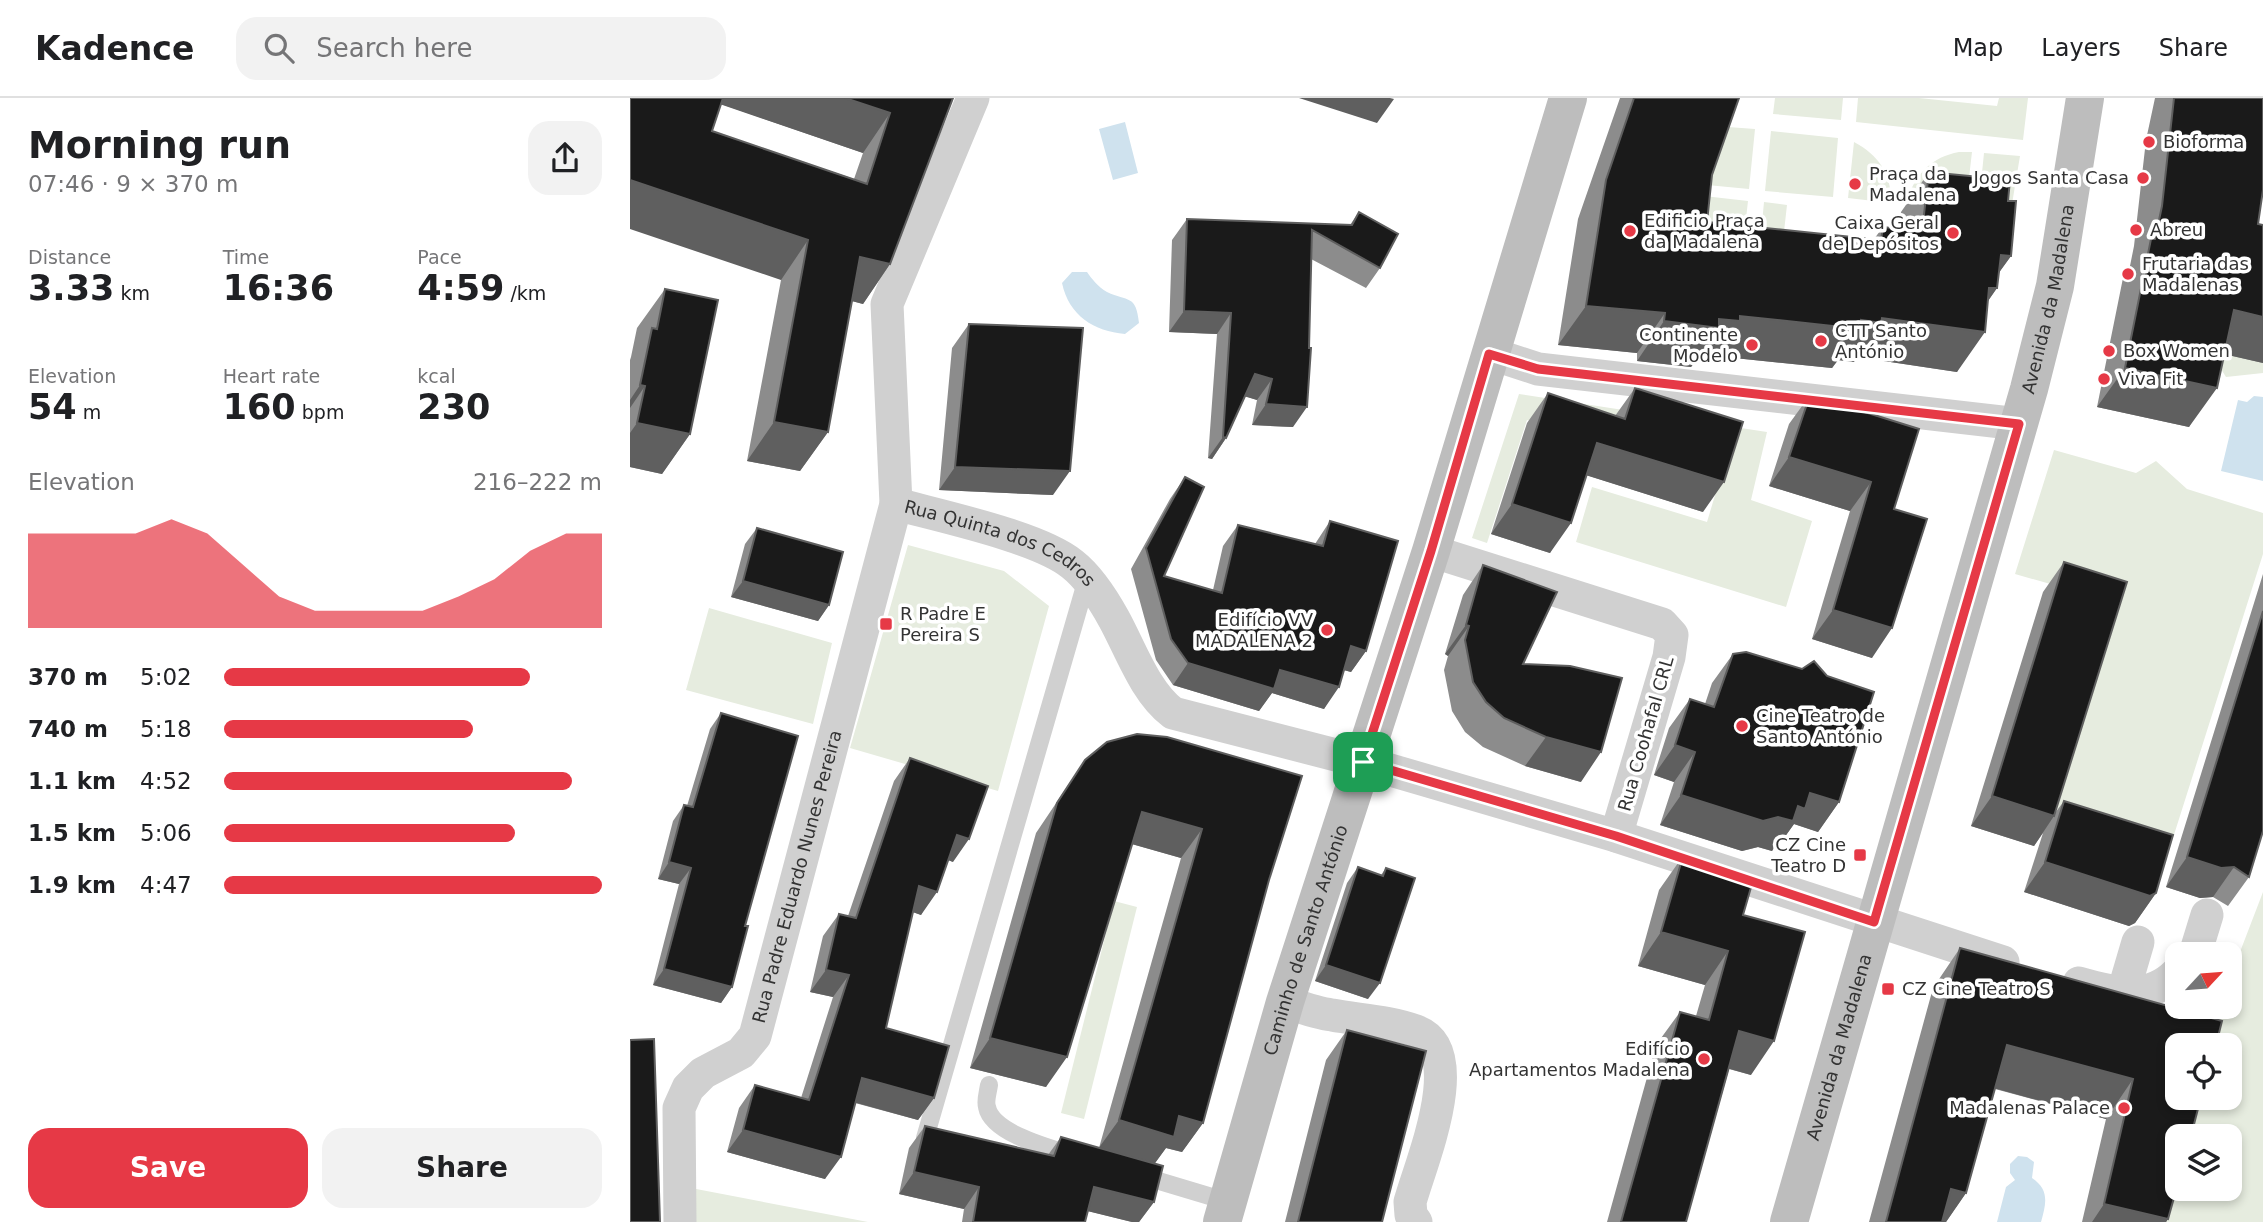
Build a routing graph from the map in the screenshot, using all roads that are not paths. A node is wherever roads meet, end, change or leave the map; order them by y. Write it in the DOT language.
graph roads {
  1 [pos="974,98"];
  2 [pos="1568,98"];
  3 [pos="2085,98"];
  4 [pos="1489,354"];
  5 [pos="2019,424"];
  6 [pos="896,504"];
  7 [pos="1431,551"];
  8 [pos="1087,579"];
  9 [pos="1363,762"];
  10 [pos="1616,836"];
  11 [pos="2207,915"];
  12 [pos="1874,922"];
  13 [pos="2138,942"];
  14 [pos="2199,942"];
  15 [pos="2165,982"];
  16 [pos="2123,993"];
  17 [pos="1285,1002"];
  18 [pos="989,1085"];
  19 [pos="925,1138"];
  20 [pos="1089,1160"];
  21 [pos="1116,1168"];
  22 [pos="1225,1212"];
  23 [pos="680,1222"];
  24 [pos="1416,1222"];
  25 [pos="1789,1222"];
  1 -- 6 [label="street, Rua Quinta dos Cedros"];
  2 -- 4 [label="street, Caminho de Santo António"];
  3 -- 5 [label="street, Avenida da Madalena"];
  4 -- 5 [label="street"];
  4 -- 7 [label="street, Caminho de Santo António"];
  5 -- 12 [label="street, Avenida da Madalena"];
  6 -- 8 [label="street, Rua Quinta dos Cedros"];
  6 -- 23 [label="street, Rua Padre Eduardo Nunes Pereira"];
  7 -- 9 [label="street, Caminho de Santo António"];
  7 -- 10 [label="street, Rua Coohafal CRL"];
  8 -- 9 [label="street, Rua Quinta dos Cedros"];
  8 -- 19 [label="lane"];
  9 -- 10 [label="street, Rua Quinta dos Cedros"];
  9 -- 17 [label="street, Caminho de Santo António"];
  10 -- 12 [label="street, Rua Quinta dos Cedros"];
  11 -- 14 [label="street"];
  12 -- 16 [label="street, Rua Quinta dos Cedros"];
  12 -- 25 [label="street, Avenida da Madalena"];
  13 -- 16 [label="street"];
  15 -- 16 [label="street"];
  17 -- 22 [label="street, Caminho de Santo António"];
  17 -- 24 [label="street"];
  18 -- 20 [label="lane"];
  21 -- 22 [label="lane"];
}
